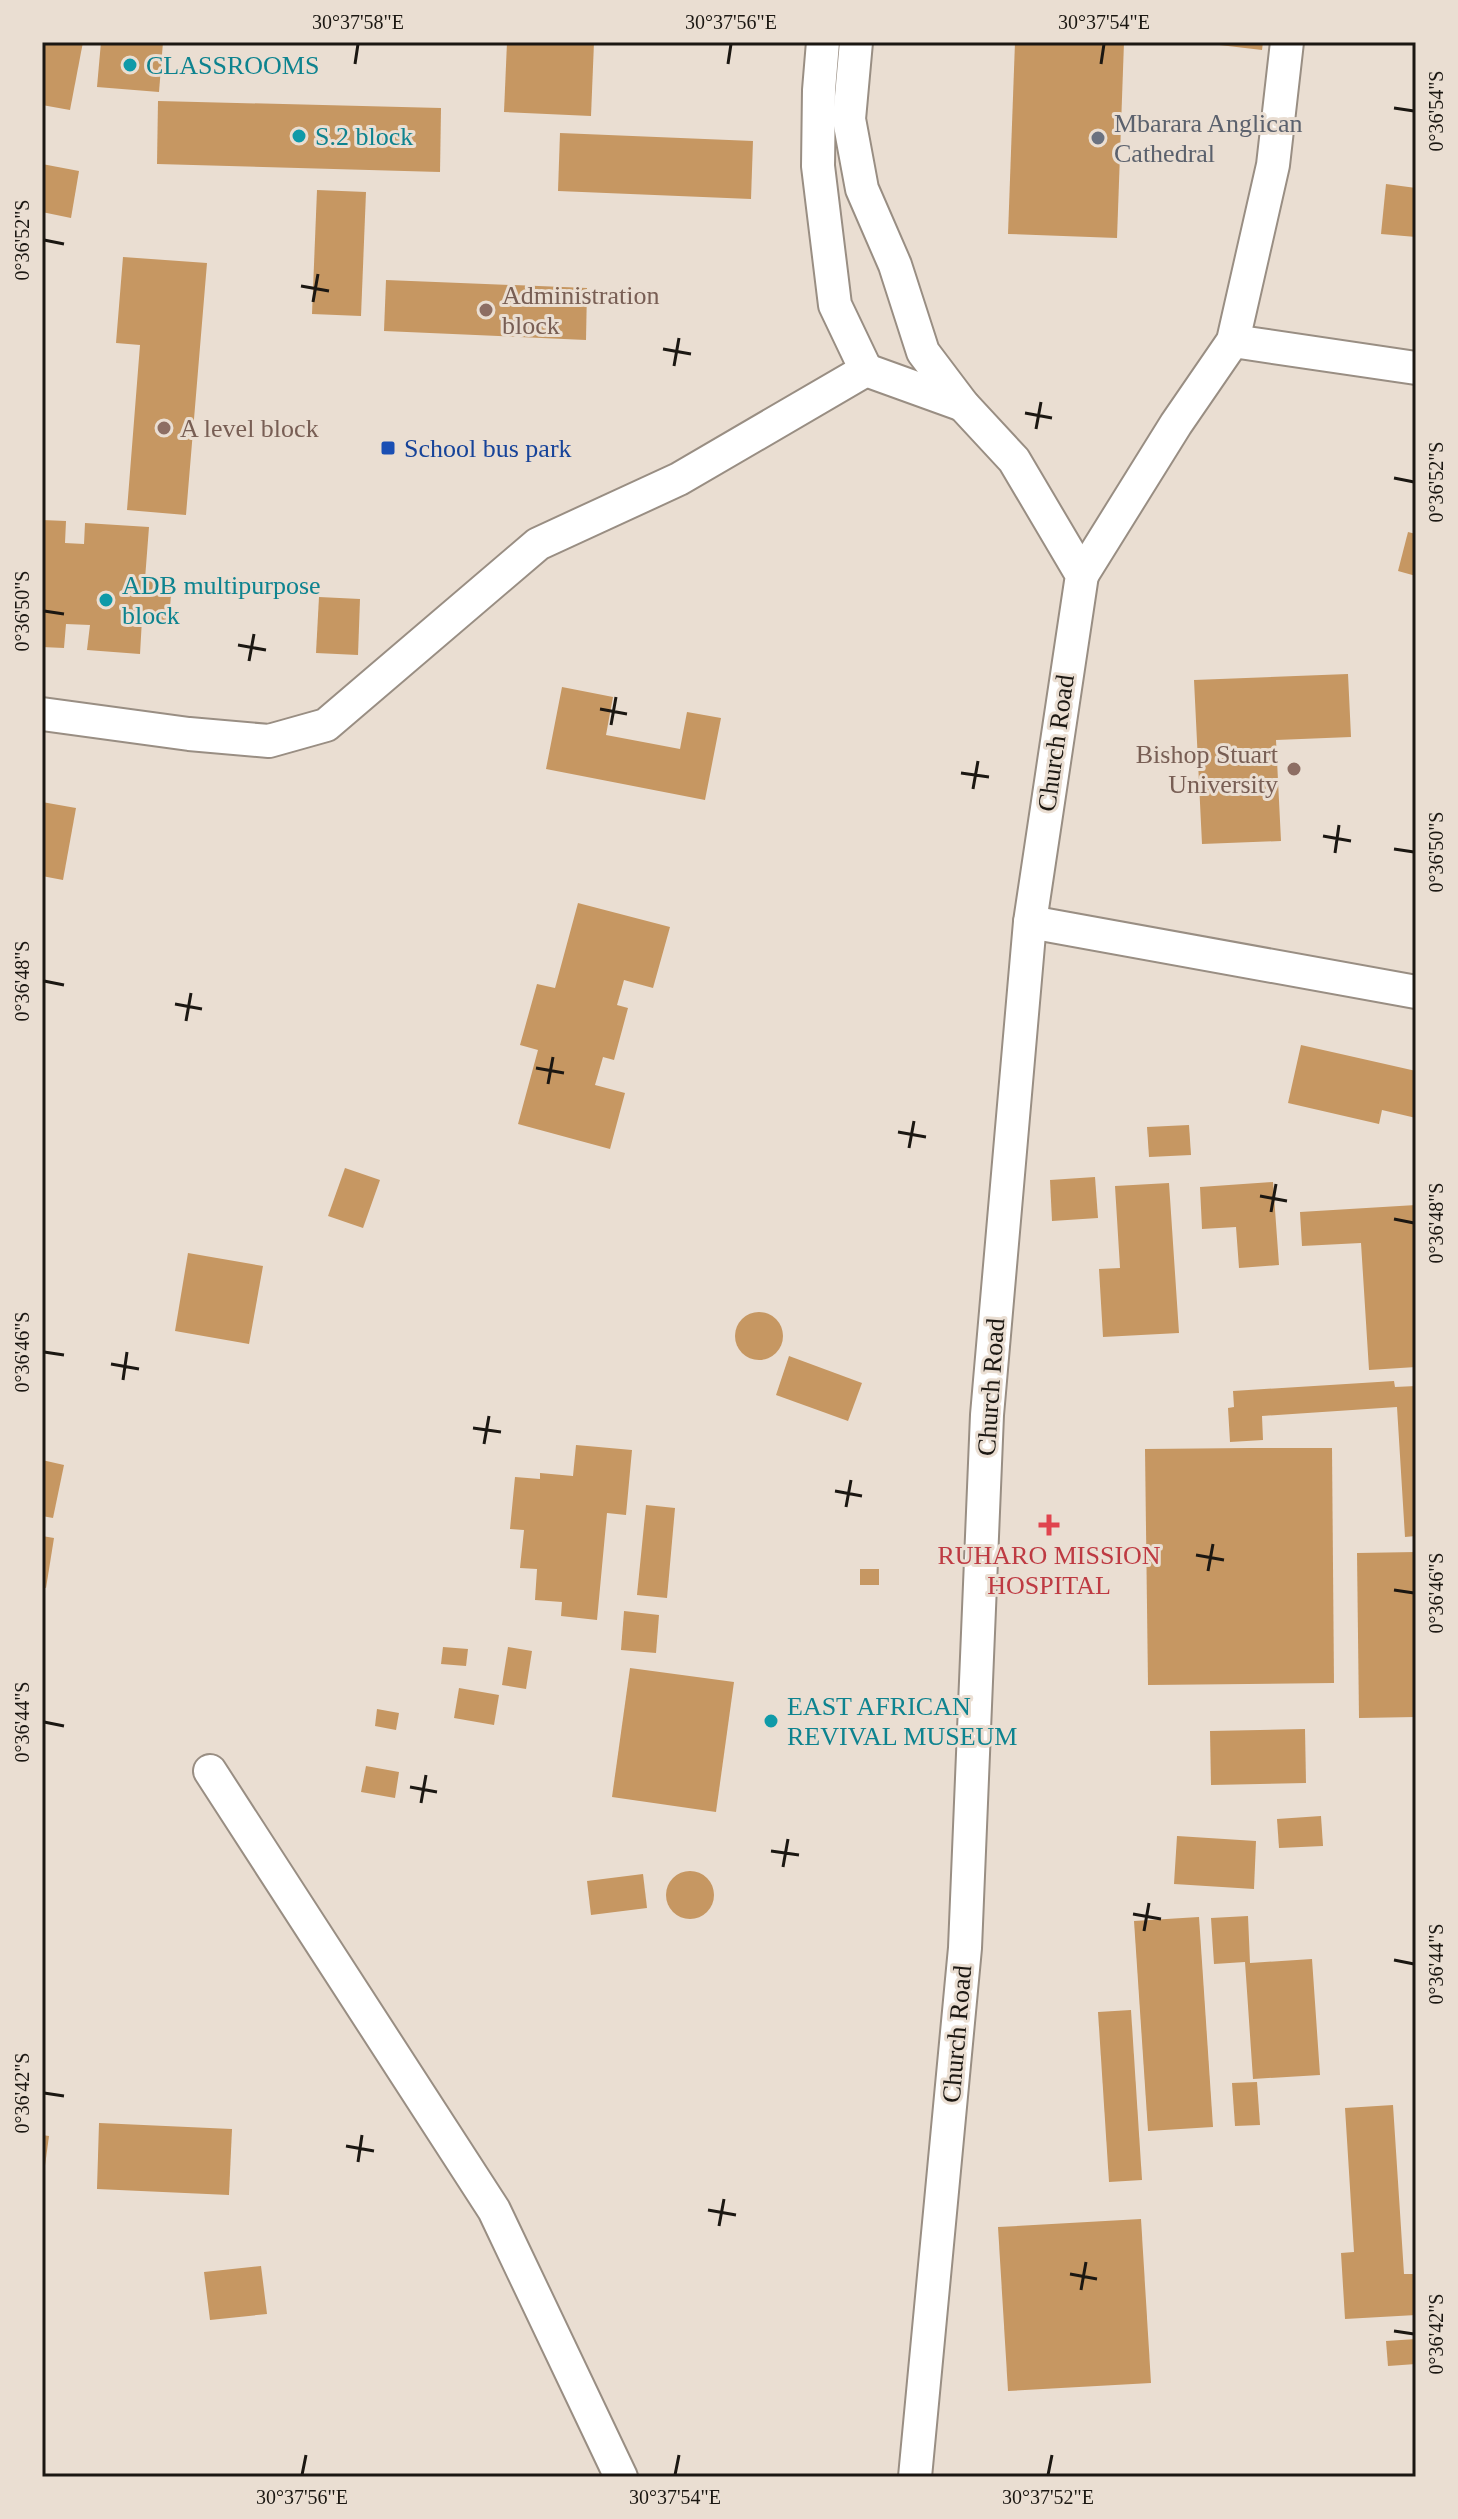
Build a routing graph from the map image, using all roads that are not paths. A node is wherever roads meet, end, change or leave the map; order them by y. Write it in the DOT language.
graph roads {
  1 [pos="823,42"];
  2 [pos="856,42"];
  3 [pos="1287,42"];
  4 [pos="1233,341"];
  5 [pos="1416,368"];
  6 [pos="866,370"];
  7 [pos="963,405"];
  8 [pos="1082,575"];
  9 [pos="42,714"];
  10 [pos="1030,922"];
  11 [pos="1416,992"];
  12 [pos="210,1771"];
  13 [pos="621,2477"];
  14 [pos="915,2477"];
  1 -- 6 [label="street"];
  2 -- 7 [label="street"];
  3 -- 4 [label="street"];
  4 -- 5 [label="street"];
  4 -- 8 [label="street"];
  6 -- 7 [label="street"];
  6 -- 9 [label="street"];
  7 -- 8 [label="street"];
  8 -- 10 [label="street, Church Road"];
  10 -- 11 [label="street"];
  10 -- 14 [label="street, Church Road"];
  12 -- 13 [label="street"];
}
